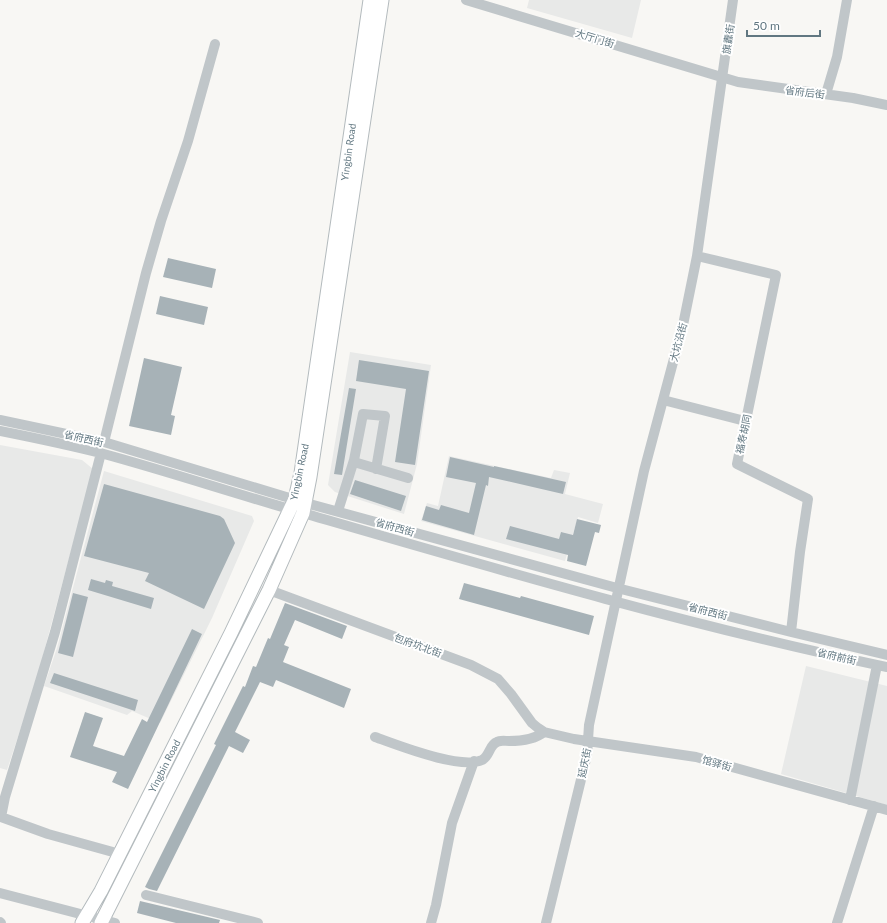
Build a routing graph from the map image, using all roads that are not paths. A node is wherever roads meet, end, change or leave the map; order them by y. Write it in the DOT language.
graph roads {
  1 [pos="370,0"];
  2 [pos="382,0"];
  3 [pos="466,0"];
  4 [pos="733,0"];
  5 [pos="847,0"];
  6 [pos="215,44"];
  7 [pos="722,78"];
  8 [pos="826,94"];
  9 [pos="887,105"];
  10 [pos="697,256"];
  11 [pos="663,400"];
  12 [pos="0,420"];
  13 [pos="745,421"];
  14 [pos="0,431"];
  15 [pos="104,442"];
  16 [pos="101,454"];
  17 [pos="354,462"];
  18 [pos="376,469"];
  19 [pos="408,478"];
  20 [pos="298,506"];
  21 [pos="338,511"];
  22 [pos="617,588"];
  23 [pos="269,590"];
  24 [pos="614,602"];
  25 [pos="791,632"];
  26 [pos="787,645"];
  27 [pos="887,655"];
  28 [pos="882,666"];
  29 [pos="544,732"];
  30 [pos="375,737"];
  31 [pos="588,741"];
  32 [pos="474,762"];
  33 [pos="850,800"];
  34 [pos="874,806"];
  35 [pos="887,810"];
  36 [pos="120,854"];
  37 [pos="0,893"];
  38 [pos="146,895"];
  39 [pos="83,919"];
  40 [pos="106,922"];
  41 [pos="258,923"];
  42 [pos="431,923"];
  43 [pos="546,923"];
  44 [pos="837,923"];
  1 -- 20 [label="main road, Yingbin Road"];
  2 -- 20 [label="main road, Yingbin Road"];
  3 -- 7 [label="street, 大厅门街"];
  4 -- 7 [label="street, 旗纛街"];
  5 -- 8 [label="street"];
  6 -- 15 [label="street"];
  7 -- 8 [label="street, 省府后街"];
  7 -- 10 [label="street, 大坑沿街"];
  8 -- 9 [label="street, 省府后街"];
  10 -- 11 [label="street, 大坑沿街"];
  10 -- 13 [label="street, 福寿胡同"];
  11 -- 13 [label="street"];
  11 -- 22 [label="street, 大坑沿街"];
  12 -- 15 [label="street, 省府西街"];
  13 -- 25 [label="street, 福寿胡同"];
  14 -- 16 [label="street, 省府西街"];
  15 -- 20 [label="street, 省府西街"];
  16 -- 20 [label="street, 省府西街"];
  16 -- 36 [label="street"];
  17 -- 18 [label="street"];
  17 -- 18 [label="street"];
  17 -- 21 [label="street"];
  18 -- 19 [label="street"];
  20 -- 21 [label="street, 省府西街"];
  20 -- 23 [label="main road, Yingbin Road"];
  20 -- 24 [label="street, 省府西街"];
  20 -- 36 [label="main road, Yingbin Road"];
  21 -- 22 [label="street, 省府西街"];
  22 -- 24 [label="street, 大坑沿街"];
  22 -- 25 [label="street, 省府西街"];
  23 -- 29 [label="street, 包府坑北街"];
  23 -- 40 [label="main road, Yingbin Road"];
  24 -- 26 [label="street, 省府西街"];
  24 -- 31 [label="street, 延庆街"];
  25 -- 27 [label="street, 省府前街"];
  26 -- 28 [label="street, 省府前街"];
  28 -- 33 [label="street"];
  29 -- 31 [label="street, 馆驿街"];
  29 -- 32 [label="street"];
  30 -- 32 [label="street"];
  31 -- 33 [label="street, 馆驿街"];
  31 -- 43 [label="street, 延庆街"];
  32 -- 42 [label="street"];
  33 -- 34 [label="street, 馆驿街"];
  34 -- 35 [label="street, 馆驿街"];
  34 -- 44 [label="street"];
  36 -- 39 [label="main road, Yingbin Road"];
  37 -- 39 [label="street"];
  38 -- 41 [label="street"];
  39 -- 40 [label="street"];
}
